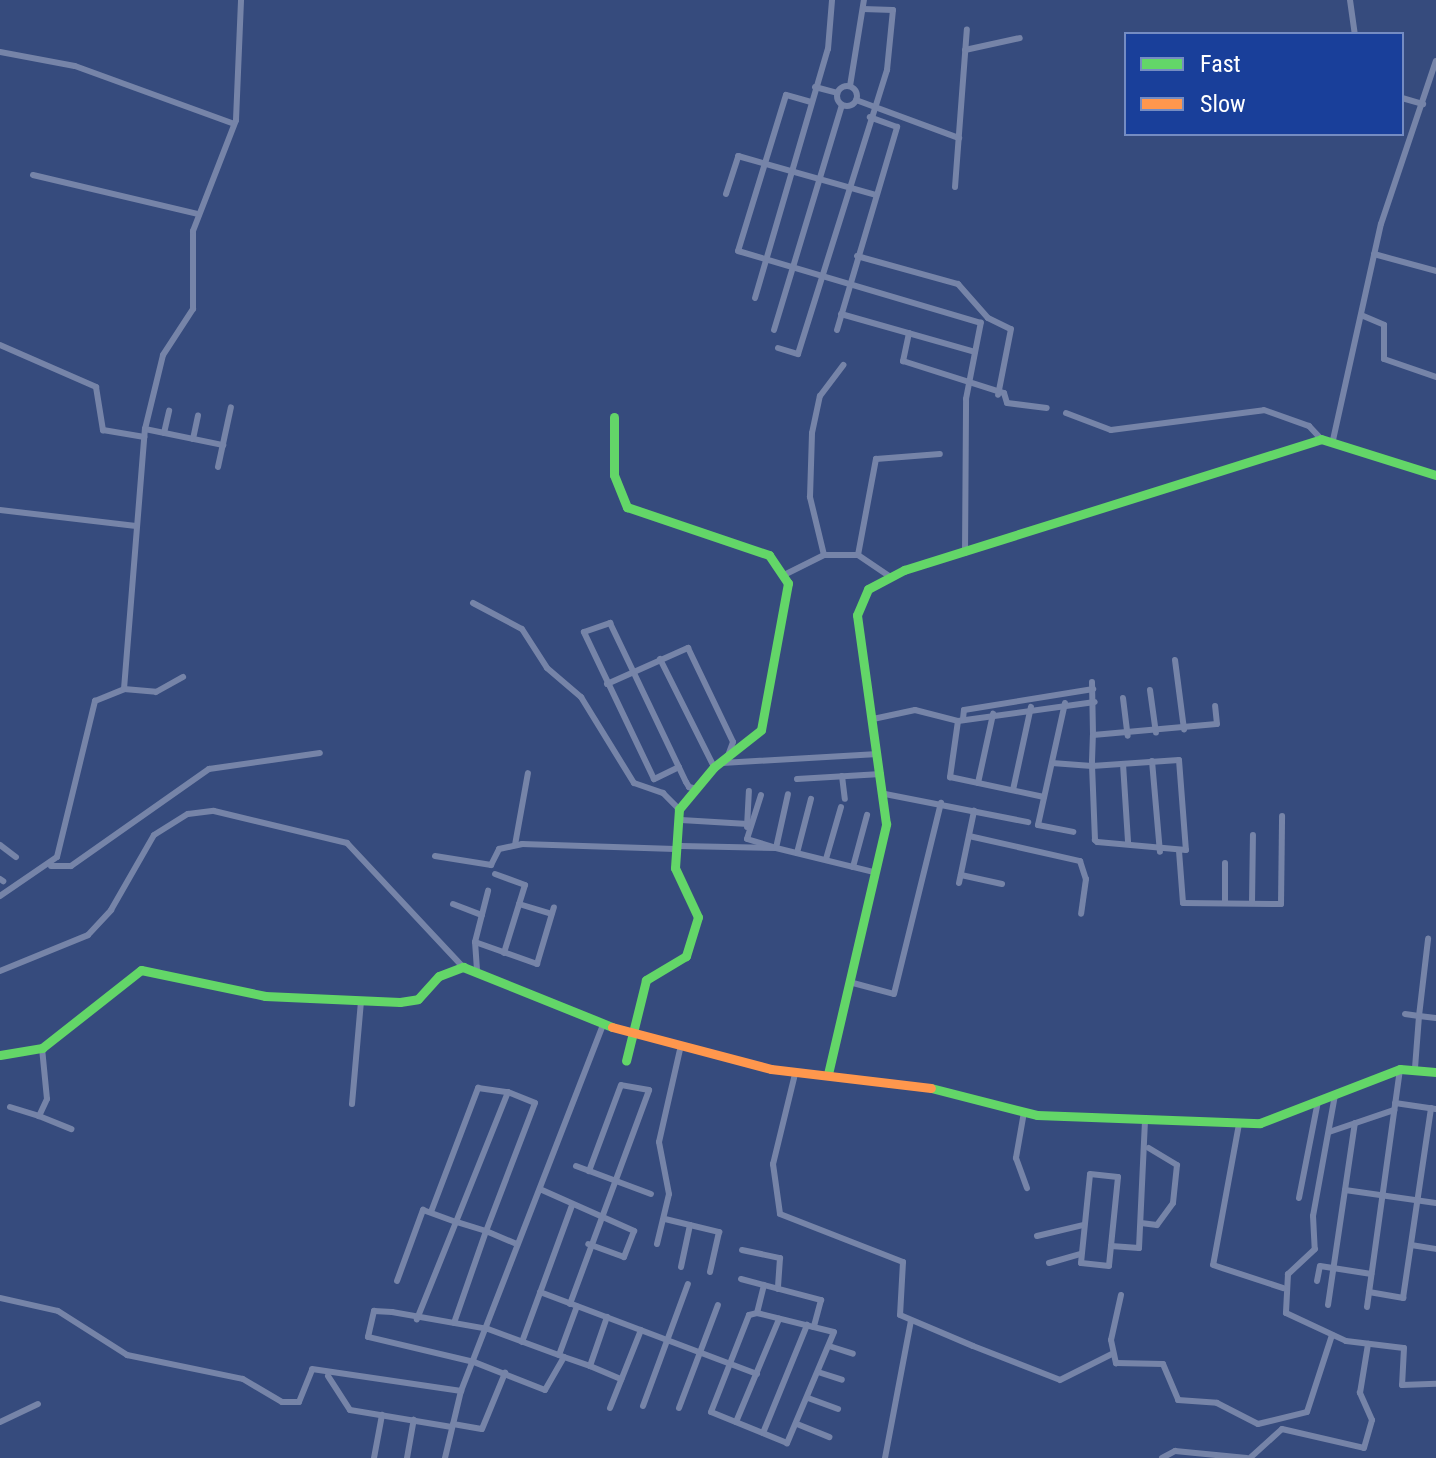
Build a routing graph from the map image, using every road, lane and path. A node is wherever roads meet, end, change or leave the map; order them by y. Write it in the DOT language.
graph roads {
  1 [pos="241,0"];
  2 [pos="832,0"];
  3 [pos="864,0"];
  4 [pos="1350,0"];
  5 [pos="863,9"];
  6 [pos="967,29"];
  7 [pos="1355,32"];
  8 [pos="1020,38"];
  9 [pos="965,50"];
  10 [pos="0,52"];
  11 [pos="1436,61"];
  12 [pos="850,86"];
  13 [pos="815,87"];
  14 [pos="837,93"];
  15 [pos="1404,99"];
  16 [pos="856,100"];
  17 [pos="811,102"];
  18 [pos="1423,104"];
  19 [pos="842,105"];
  20 [pos="874,105"];
  21 [pos="870,117"];
  22 [pos="234,124"];
  23 [pos="959,138"];
  24 [pos="765,163"];
  25 [pos="792,171"];
  26 [pos="33,175"];
  27 [pos="821,179"];
  28 [pos="846,187"];
  29 [pos="955,187"];
  30 [pos="726,194"];
  31 [pos="876,195"];
  32 [pos="198,214"];
  33 [pos="1374,254"];
  34 [pos="857,256"];
  35 [pos="766,259"];
  36 [pos="793,267"];
  37 [pos="1436,271"];
  38 [pos="820,276"];
  39 [pos="849,284"];
  40 [pos="755,298"];
  41 [pos="841,314"];
  42 [pos="984,314"];
  43 [pos="1361,315"];
  44 [pos="981,323"];
  45 [pos="774,330"];
  46 [pos="837,330"];
  47 [pos="909,333"];
  48 [pos="0,345"];
  49 [pos="778,348"];
  50 [pos="975,352"];
  51 [pos="843,365"];
  52 [pos="1436,377"];
  53 [pos="969,381"];
  54 [pos="998,395"];
  55 [pos="231,407"];
  56 [pos="1047,408"];
  57 [pos="169,411"];
  58 [pos="1066,413"];
  59 [pos="198,416"];
  60 [pos="614,417"];
  61 [pos="144,433"];
  62 [pos="164,433"];
  63 [pos="193,439"];
  64 [pos="1321,439"];
  65 [pos="1333,440"];
  66 [pos="223,445"];
  67 [pos="940,454"];
  68 [pos="218,467"];
  69 [pos="1436,475"];
  70 [pos="0,510"];
  71 [pos="136,526"];
  72 [pos="965,553"];
  73 [pos="824,555"];
  74 [pos="858,555"];
  75 [pos="786,574"];
  76 [pos="889,576"];
  77 [pos="473,603"];
  78 [pos="660,659"];
  79 [pos="1175,660"];
  80 [pos="633,671"];
  81 [pos="183,677"];
  82 [pos="607,684"];
  83 [pos="124,689"];
  84 [pos="1150,690"];
  85 [pos="1123,698"];
  86 [pos="1095,702"];
  87 [pos="1065,703"];
  88 [pos="1215,706"];
  89 [pos="1031,707"];
  90 [pos="974,708"];
  91 [pos="993,714"];
  92 [pos="975,717"];
  93 [pos="873,719"];
  94 [pos="961,720"];
  95 [pos="1184,729"];
  96 [pos="1156,733"];
  97 [pos="1093,735"];
  98 [pos="1128,736"];
  99 [pos="320,753"];
  100 [pos="878,754"];
  101 [pos="1152,761"];
  102 [pos="720,763"];
  103 [pos="1052,763"];
  104 [pos="1123,764"];
  105 [pos="1092,766"];
  106 [pos="679,767"];
  107 [pos="528,773"];
  108 [pos="881,774"];
  109 [pos="842,776"];
  110 [pos="797,779"];
  111 [pos="978,783"];
  112 [pos="700,790"];
  113 [pos="1013,790"];
  114 [pos="788,794"];
  115 [pos="885,794"];
  116 [pos="761,795"];
  117 [pos="738,796"];
  118 [pos="1044,797"];
  119 [pos="811,799"];
  120 [pos="845,799"];
  121 [pos="941,803"];
  122 [pos="841,807"];
  123 [pos="974,811"];
  124 [pos="680,815"];
  125 [pos="867,815"];
  126 [pos="1282,816"];
  127 [pos="1028,822"];
  128 [pos="748,824"];
  129 [pos="1073,832"];
  130 [pos="1253,835"];
  131 [pos="969,836"];
  132 [pos="747,839"];
  133 [pos="1128,842"];
  134 [pos="0,845"];
  135 [pos="515,845"];
  136 [pos="678,847"];
  137 [pos="776,848"];
  138 [pos="747,850"];
  139 [pos="1179,851"];
  140 [pos="1160,852"];
  141 [pos="797,853"];
  142 [pos="435,856"];
  143 [pos="16,857"];
  144 [pos="826,859"];
  145 [pos="1225,863"];
  146 [pos="51,866"];
  147 [pos="853,867"];
  148 [pos="874,872"];
  149 [pos="495,874"];
  150 [pos="1002,884"];
  151 [pos="488,891"];
  152 [pos="0,896"];
  153 [pos="1225,903"];
  154 [pos="1252,903"];
  155 [pos="453,904"];
  156 [pos="519,904"];
  157 [pos="1081,914"];
  158 [pos="482,915"];
  159 [pos="1428,939"];
  160 [pos="475,942"];
  161 [pos="504,953"];
  162 [pos="463,967"];
  163 [pos="477,970"];
  164 [pos="0,971"];
  165 [pos="853,983"];
  166 [pos="361,1001"];
  167 [pos="1405,1014"];
  168 [pos="1419,1016"];
  169 [pos="1436,1018"];
  170 [pos="603,1024"];
  171 [pos="631,1031"];
  172 [pos="681,1045"];
  173 [pos="42,1048"];
  174 [pos="0,1055"];
  175 [pos="626,1061"];
  176 [pos="1415,1068"];
  177 [pos="1400,1069"];
  178 [pos="1436,1072"];
  179 [pos="795,1074"];
  180 [pos="828,1074"];
  181 [pos="508,1092"];
  182 [pos="1335,1095"];
  183 [pos="1318,1101"];
  184 [pos="352,1104"];
  185 [pos="10,1107"];
  186 [pos="1395,1107"];
  187 [pos="1434,1109"];
  188 [pos="1024,1112"];
  189 [pos="39,1116"];
  190 [pos="1145,1121"];
  191 [pos="1355,1123"];
  192 [pos="1239,1124"];
  193 [pos="71,1129"];
  194 [pos="1329,1132"];
  195 [pos="1149,1148"];
  196 [pos="576,1166"];
  197 [pos="589,1171"];
  198 [pos="619,1182"];
  199 [pos="1027,1188"];
  200 [pos="542,1190"];
  201 [pos="1345,1190"];
  202 [pos="651,1194"];
  203 [pos="1383,1195"];
  204 [pos="1299,1198"];
  205 [pos="1417,1200"];
  206 [pos="1436,1203"];
  207 [pos="572,1205"];
  208 [pos="431,1212"];
  209 [pos="601,1217"];
  210 [pos="665,1219"];
  211 [pos="456,1222"];
  212 [pos="1141,1223"];
  213 [pos="690,1225"];
  214 [pos="1083,1225"];
  215 [pos="486,1231"];
  216 [pos="1037,1236"];
  217 [pos="517,1244"];
  218 [pos="588,1244"];
  219 [pos="657,1244"];
  220 [pos="1411,1245"];
  221 [pos="1111,1246"];
  222 [pos="1436,1249"];
  223 [pos="742,1250"];
  224 [pos="1081,1254"];
  225 [pos="1049,1263"];
  226 [pos="681,1267"];
  227 [pos="1334,1268"];
  228 [pos="710,1272"];
  229 [pos="1371,1274"];
  230 [pos="741,1279"];
  231 [pos="397,1281"];
  232 [pos="1317,1281"];
  233 [pos="688,1284"];
  234 [pos="764,1285"];
  235 [pos="1283,1288"];
  236 [pos="778,1289"];
  237 [pos="540,1292"];
  238 [pos="1369,1292"];
  239 [pos="1121,1295"];
  240 [pos="0,1298"];
  241 [pos="574,1305"];
  242 [pos="718,1305"];
  243 [pos="1328,1305"];
  244 [pos="1367,1307"];
  245 [pos="757,1313"];
  246 [pos="607,1317"];
  247 [pos="417,1319"];
  248 [pos="779,1319"];
  249 [pos="911,1320"];
  250 [pos="454,1323"];
  251 [pos="811,1326"];
  252 [pos="488,1329"];
  253 [pos="641,1330"];
  254 [pos="1332,1335"];
  255 [pos="667,1339"];
  256 [pos="522,1342"];
  257 [pos="1368,1344"];
  258 [pos="829,1346"];
  259 [pos="699,1353"];
  260 [pos="853,1354"];
  261 [pos="1112,1354"];
  262 [pos="561,1356"];
  263 [pos="474,1362"];
  264 [pos="729,1364"];
  265 [pos="590,1366"];
  266 [pos="818,1372"];
  267 [pos="505,1373"];
  268 [pos="757,1374"];
  269 [pos="328,1376"];
  270 [pos="621,1379"];
  271 [pos="842,1380"];
  272 [pos="1436,1384"];
  273 [pos="461,1391"];
  274 [pos="808,1398"];
  275 [pos="38,1404"];
  276 [pos="643,1406"];
  277 [pos="610,1408"];
  278 [pos="679,1408"];
  279 [pos="838,1409"];
  280 [pos="382,1415"];
  281 [pos="414,1420"];
  282 [pos="0,1422"];
  283 [pos="736,1422"];
  284 [pos="797,1424"];
  285 [pos="453,1425"];
  286 [pos="763,1433"];
  287 [pos="829,1437"];
  288 [pos="1220,1456"];
  289 [pos="1192,1457"];
  290 [pos="374,1458"];
  291 [pos="407,1458"];
  292 [pos="445,1458"];
  293 [pos="885,1458"];
  294 [pos="1162,1458"];
  295 [pos="1248,1458"];
  1 -- 22 [label="street"];
  2 -- 13 [label="street"];
  3 -- 5 [label="street"];
  4 -- 7 [label="street"];
  5 -- 12 [label="street"];
  5 -- 20 [label="street"];
  6 -- 9 [label="street"];
  8 -- 9 [label="street"];
  9 -- 23 [label="street"];
  10 -- 22 [label="street"];
  11 -- 18 [label="street"];
  12 -- 14 [label="street"];
  12 -- 16 [label="street"];
  13 -- 14 [label="street"];
  13 -- 17 [label="street"];
  14 -- 19 [label="street"];
  15 -- 18 [label="street"];
  16 -- 19 [label="street"];
  16 -- 20 [label="street"];
  17 -- 24 [label="street"];
  17 -- 25 [label="street"];
  18 -- 33 [label="street"];
  19 -- 27 [label="street"];
  20 -- 21 [label="street"];
  20 -- 23 [label="street"];
  21 -- 28 [label="street"];
  21 -- 31 [label="street"];
  22 -- 32 [label="street"];
  23 -- 29 [label="street"];
  24 -- 25 [label="street"];
  24 -- 30 [label="street"];
  24 -- 35 [label="street"];
  25 -- 27 [label="street"];
  25 -- 35 [label="street"];
  26 -- 32 [label="street"];
  27 -- 28 [label="street"];
  27 -- 36 [label="street"];
  28 -- 31 [label="street"];
  28 -- 38 [label="street"];
  31 -- 34 [label="street"];
  32 -- 61 [label="street"];
  33 -- 37 [label="street"];
  33 -- 43 [label="street"];
  34 -- 39 [label="street"];
  34 -- 42 [label="street"];
  35 -- 36 [label="street"];
  35 -- 40 [label="street"];
  36 -- 38 [label="street"];
  36 -- 45 [label="street"];
  38 -- 39 [label="street"];
  38 -- 49 [label="street"];
  39 -- 41 [label="street"];
  39 -- 44 [label="street"];
  41 -- 46 [label="street"];
  41 -- 47 [label="street"];
  42 -- 44 [label="street"];
  42 -- 54 [label="street"];
  43 -- 52 [label="street"];
  43 -- 65 [label="street"];
  44 -- 50 [label="street"];
  47 -- 50 [label="street"];
  47 -- 53 [label="street"];
  48 -- 61 [label="street"];
  50 -- 53 [label="street"];
  51 -- 73 [label="street"];
  53 -- 54 [label="street"];
  53 -- 72 [label="street"];
  54 -- 56 [label="street"];
  55 -- 66 [label="street"];
  57 -- 62 [label="street"];
  58 -- 64 [label="street"];
  59 -- 63 [label="street"];
  60 -- 75 [label="street"];
  61 -- 62 [label="street"];
  61 -- 71 [label="street"];
  62 -- 63 [label="street"];
  63 -- 66 [label="street"];
  64 -- 65 [label="street"];
  64 -- 72 [label="street"];
  65 -- 69 [label="street"];
  66 -- 68 [label="street"];
  67 -- 74 [label="street"];
  70 -- 71 [label="street"];
  71 -- 83 [label="street"];
  72 -- 76 [label="street"];
  73 -- 74 [label="street"];
  73 -- 75 [label="street"];
  74 -- 76 [label="street"];
  75 -- 102 [label="street"];
  76 -- 93 [label="street"];
  77 -- 124 [label="street"];
  78 -- 80 [label="street"];
  78 -- 102 [label="street"];
  78 -- 102 [label="street"];
  79 -- 95 [label="street"];
  80 -- 82 [label="street"];
  80 -- 82 [label="street"];
  80 -- 106 [label="street"];
  81 -- 83 [label="street"];
  82 -- 106 [label="street"];
  83 -- 146 [label="street"];
  84 -- 96 [label="street"];
  85 -- 98 [label="street"];
  86 -- 87 [label="street"];
  86 -- 90 [label="street"];
  86 -- 97 [label="street"];
  87 -- 89 [label="street"];
  87 -- 103 [label="street"];
  88 -- 95 [label="street"];
  89 -- 91 [label="street"];
  89 -- 113 [label="street"];
  90 -- 92 [label="street"];
  90 -- 94 [label="street"];
  91 -- 92 [label="street"];
  91 -- 111 [label="street"];
  92 -- 94 [label="street"];
  93 -- 94 [label="street"];
  93 -- 100 [label="street"];
  94 -- 111 [label="street"];
  95 -- 96 [label="street"];
  96 -- 98 [label="street"];
  97 -- 98 [label="street"];
  97 -- 105 [label="street"];
  99 -- 146 [label="street"];
  100 -- 102 [label="street"];
  100 -- 108 [label="street"];
  101 -- 104 [label="street"];
  101 -- 139 [label="street"];
  101 -- 140 [label="street"];
  102 -- 112 [label="street"];
  103 -- 105 [label="street"];
  103 -- 118 [label="street"];
  104 -- 105 [label="street"];
  104 -- 133 [label="street"];
  105 -- 133 [label="street"];
  106 -- 112 [label="street"];
  107 -- 135 [label="street"];
  108 -- 109 [label="street"];
  108 -- 115 [label="street"];
  109 -- 110 [label="street"];
  109 -- 120 [label="street"];
  111 -- 113 [label="street"];
  112 -- 124 [label="street"];
  113 -- 118 [label="street"];
  114 -- 137 [label="street"];
  115 -- 121 [label="street"];
  115 -- 148 [label="street"];
  116 -- 132 [label="street"];
  117 -- 128 [label="street"];
  118 -- 129 [label="street"];
  119 -- 141 [label="street"];
  121 -- 123 [label="street"];
  121 -- 165 [label="street"];
  122 -- 144 [label="street"];
  123 -- 127 [label="street"];
  123 -- 131 [label="street"];
  124 -- 128 [label="street"];
  124 -- 136 [label="street"];
  125 -- 147 [label="street"];
  126 -- 154 [label="street"];
  128 -- 132 [label="street"];
  130 -- 154 [label="street"];
  131 -- 150 [label="street"];
  131 -- 157 [label="street"];
  132 -- 137 [label="street"];
  132 -- 138 [label="street"];
  133 -- 140 [label="street"];
  134 -- 143 [label="street"];
  135 -- 136 [label="street"];
  135 -- 142 [label="street"];
  136 -- 138 [label="street"];
  136 -- 171 [label="street"];
  137 -- 138 [label="street"];
  137 -- 141 [label="street"];
  139 -- 140 [label="street"];
  139 -- 153 [label="street"];
  141 -- 144 [label="street"];
  144 -- 147 [label="street"];
  145 -- 153 [label="street"];
  146 -- 152 [label="street"];
  147 -- 148 [label="street"];
  148 -- 165 [label="street"];
  149 -- 156 [label="street"];
  151 -- 158 [label="street"];
  153 -- 154 [label="street"];
  155 -- 158 [label="street"];
  156 -- 161 [label="street"];
  156 -- 161 [label="street"];
  158 -- 160 [label="street"];
  159 -- 168 [label="street"];
  160 -- 161 [label="street"];
  160 -- 163 [label="street"];
  162 -- 163 [label="street"];
  162 -- 164 [label="street"];
  162 -- 166 [label="street"];
  163 -- 170 [label="street"];
  165 -- 180 [label="street"];
  166 -- 173 [label="street"];
  166 -- 184 [label="street"];
  167 -- 168 [label="street"];
  168 -- 169 [label="street"];
  168 -- 176 [label="street"];
  170 -- 171 [label="street"];
  170 -- 200 [label="street"];
  171 -- 172 [label="street"];
  171 -- 175 [label="street"];
  172 -- 179 [label="street"];
  172 -- 210 [label="street"];
  173 -- 174 [label="street"];
  173 -- 189 [label="street"];
  176 -- 177 [label="street"];
  176 -- 178 [label="street"];
  177 -- 182 [label="street"];
  177 -- 186 [label="street"];
  179 -- 180 [label="street"];
  179 -- 249 [label="street"];
  180 -- 188 [label="street"];
  181 -- 208 [label="street"];
  181 -- 211 [label="street"];
  181 -- 215 [label="street"];
  182 -- 183 [label="street"];
  182 -- 194 [label="street"];
  183 -- 192 [label="street"];
  183 -- 204 [label="street"];
  185 -- 189 [label="street"];
  186 -- 187 [label="street"];
  186 -- 191 [label="street"];
  186 -- 203 [label="street"];
  187 -- 205 [label="street"];
  188 -- 190 [label="street"];
  188 -- 199 [label="street"];
  189 -- 193 [label="street"];
  190 -- 192 [label="street"];
  190 -- 195 [label="street"];
  191 -- 194 [label="street"];
  191 -- 201 [label="street"];
  192 -- 235 [label="street"];
  194 -- 235 [label="street"];
  195 -- 212 [label="street"];
  195 -- 212 [label="street"];
  196 -- 197 [label="street"];
  197 -- 198 [label="street"];
  197 -- 198 [label="street"];
  198 -- 202 [label="street"];
  198 -- 209 [label="street"];
  200 -- 207 [label="street"];
  200 -- 217 [label="street"];
  201 -- 203 [label="street"];
  201 -- 227 [label="street"];
  203 -- 205 [label="street"];
  203 -- 229 [label="street"];
  205 -- 206 [label="street"];
  205 -- 220 [label="street"];
  207 -- 209 [label="street"];
  207 -- 237 [label="street"];
  208 -- 211 [label="street"];
  208 -- 231 [label="street"];
  209 -- 218 [label="street"];
  209 -- 218 [label="street"];
  210 -- 213 [label="street"];
  210 -- 219 [label="street"];
  211 -- 215 [label="street"];
  211 -- 247 [label="street"];
  212 -- 221 [label="street"];
  213 -- 226 [label="street"];
  213 -- 228 [label="street"];
  214 -- 216 [label="street"];
  214 -- 221 [label="street"];
  214 -- 224 [label="street"];
  215 -- 217 [label="street"];
  215 -- 250 [label="street"];
  217 -- 252 [label="street"];
  218 -- 241 [label="street"];
  220 -- 222 [label="street"];
  220 -- 238 [label="street"];
  221 -- 224 [label="street"];
  223 -- 236 [label="street"];
  224 -- 225 [label="street"];
  227 -- 229 [label="street"];
  227 -- 232 [label="street"];
  227 -- 243 [label="street"];
  229 -- 238 [label="street"];
  230 -- 234 [label="street"];
  233 -- 255 [label="street"];
  234 -- 236 [label="street"];
  234 -- 245 [label="street"];
  235 -- 254 [label="street"];
  236 -- 251 [label="street"];
  237 -- 241 [label="street"];
  237 -- 256 [label="street"];
  238 -- 244 [label="street"];
  239 -- 261 [label="street"];
  240 -- 269 [label="street"];
  241 -- 246 [label="street"];
  241 -- 262 [label="street"];
  242 -- 259 [label="street"];
  245 -- 248 [label="street"];
  245 -- 264 [label="street"];
  246 -- 253 [label="street"];
  246 -- 265 [label="street"];
  247 -- 250 [label="street"];
  247 -- 263 [label="street"];
  248 -- 251 [label="street"];
  248 -- 268 [label="street"];
  249 -- 261 [label="street"];
  249 -- 293 [label="street"];
  250 -- 252 [label="street"];
  251 -- 258 [label="street"];
  251 -- 286 [label="street"];
  252 -- 256 [label="street"];
  252 -- 263 [label="street"];
  253 -- 255 [label="street"];
  253 -- 270 [label="street"];
  254 -- 257 [label="street"];
  254 -- 261 [label="street"];
  255 -- 259 [label="street"];
  255 -- 276 [label="street"];
  256 -- 262 [label="street"];
  257 -- 272 [label="street"];
  257 -- 295 [label="street"];
  258 -- 260 [label="street"];
  258 -- 266 [label="street"];
  259 -- 264 [label="street"];
  259 -- 278 [label="street"];
  262 -- 265 [label="street"];
  262 -- 267 [label="street"];
  263 -- 267 [label="street"];
  263 -- 273 [label="street"];
  264 -- 268 [label="street"];
  264 -- 283 [label="street"];
  265 -- 270 [label="street"];
  266 -- 271 [label="street"];
  266 -- 274 [label="street"];
  267 -- 285 [label="street"];
  268 -- 283 [label="street"];
  269 -- 273 [label="street"];
  269 -- 280 [label="street"];
  270 -- 277 [label="street"];
  273 -- 285 [label="street"];
  274 -- 279 [label="street"];
  274 -- 284 [label="street"];
  275 -- 282 [label="street"];
  280 -- 281 [label="street"];
  280 -- 290 [label="street"];
  281 -- 285 [label="street"];
  281 -- 291 [label="street"];
  283 -- 286 [label="street"];
  284 -- 286 [label="street"];
  284 -- 287 [label="street"];
  285 -- 292 [label="street"];
  288 -- 289 [label="street"];
  288 -- 295 [label="street"];
  289 -- 294 [label="street"];
}
